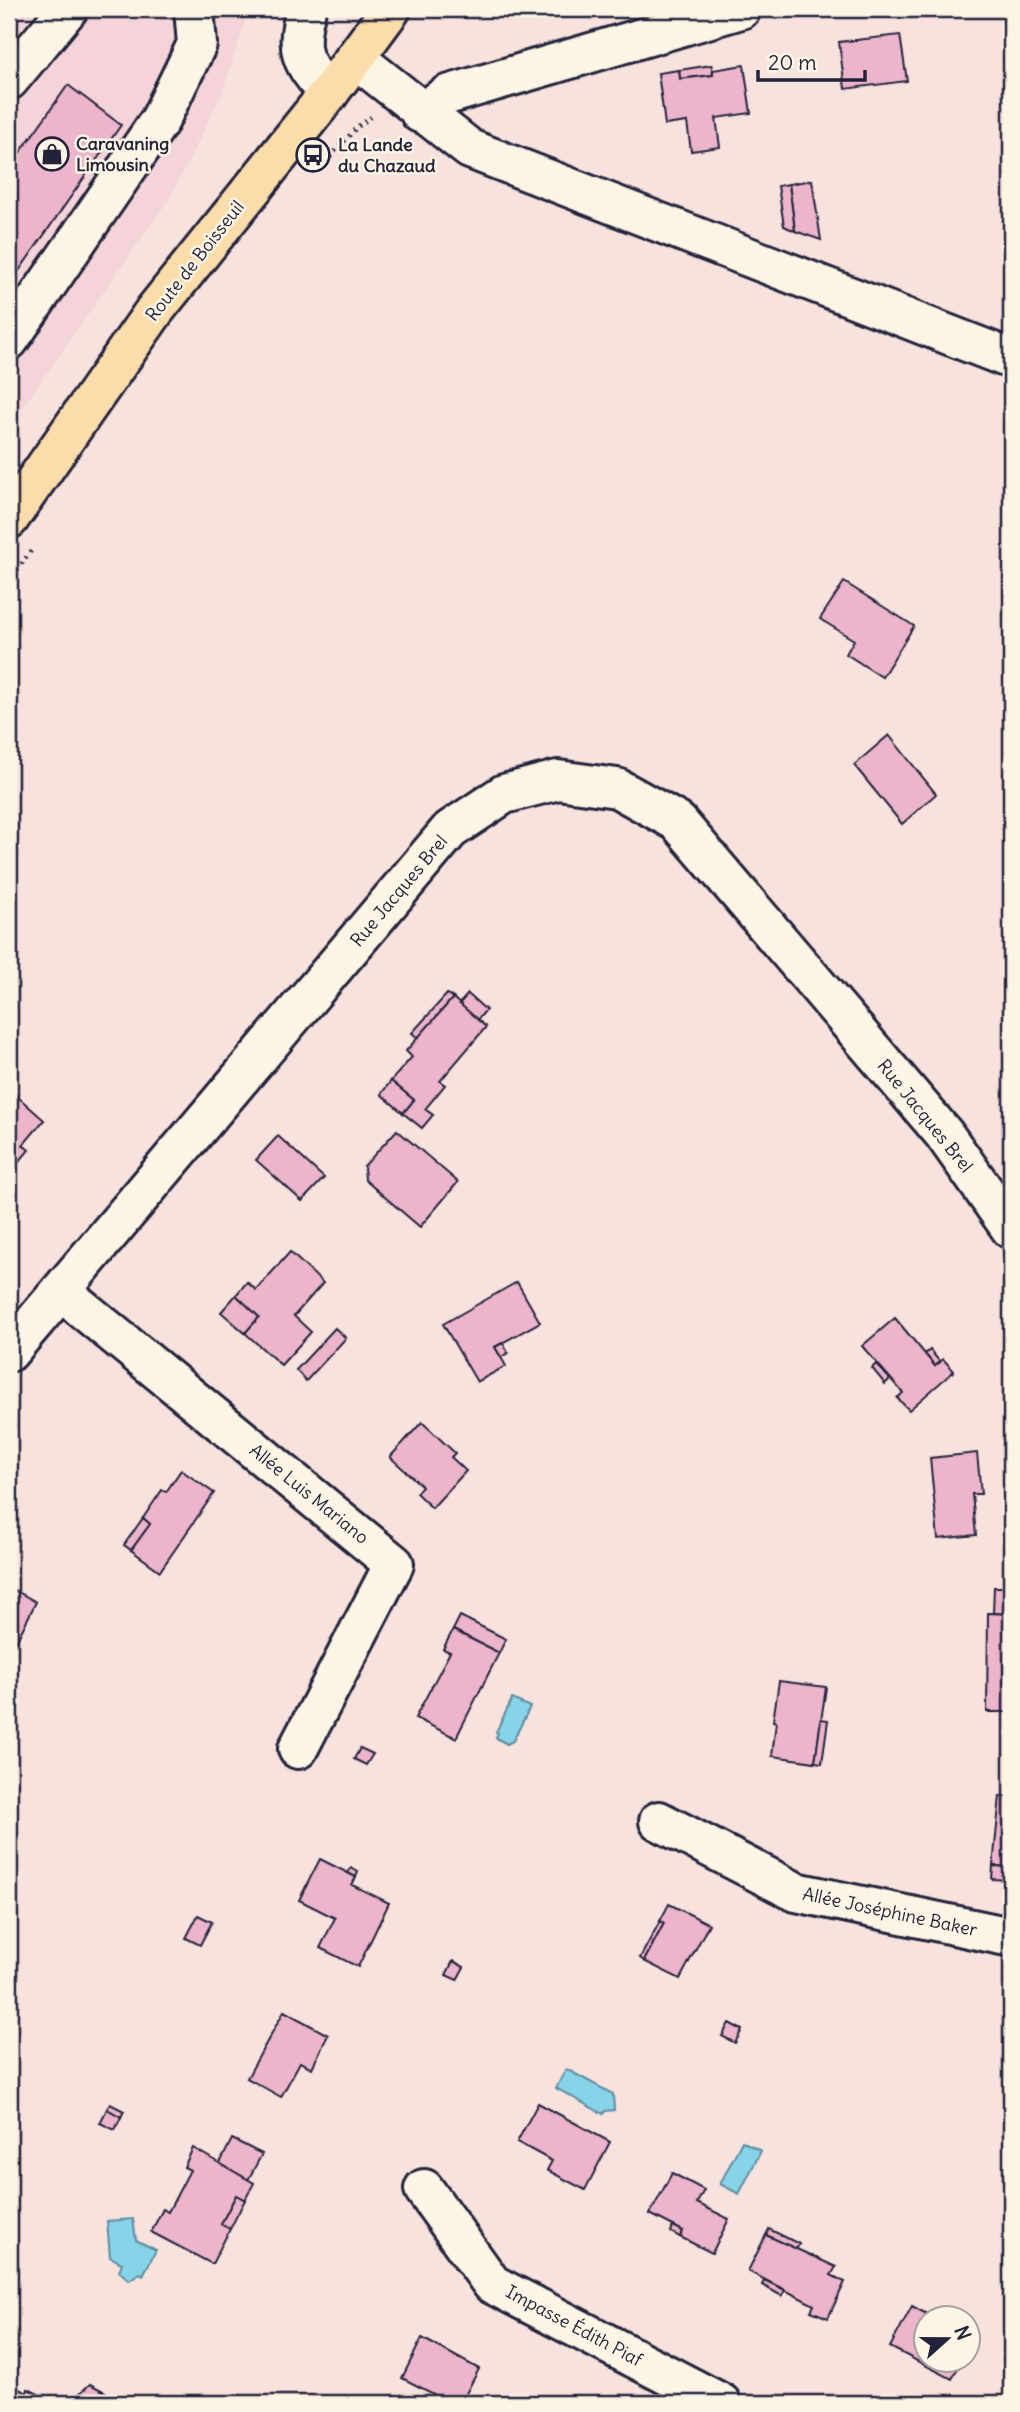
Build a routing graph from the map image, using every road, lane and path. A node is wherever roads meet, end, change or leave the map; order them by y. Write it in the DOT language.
graph roads {
  1 [pos="68,9"];
  2 [pos="194,9"];
  3 [pos="306,9"];
  4 [pos="391,9"];
  5 [pos="741,9"];
  6 [pos="355,58"];
  7 [pos="9,80"];
  8 [pos="329,93"];
  9 [pos="420,113"];
  10 [pos="328,158"];
  11 [pos="9,340"];
  12 [pos="1011,359"];
  13 [pos="9,519"];
  14 [pos="32,550"];
  15 [pos="9,581"];
  16 [pos="1011,1229"];
  17 [pos="62,1292"];
  18 [pos="9,1352"];
  19 [pos="298,1749"];
  20 [pos="659,1821"];
  21 [pos="1011,1937"];
  22 [pos="424,2189"];
  23 [pos="721,2403"];
  1 -- 7 [label="street"];
  2 -- 11 [label="street"];
  3 -- 8 [label="street"];
  4 -- 6 [label="main road, Route de Boisseuil"];
  5 -- 9 [label="street"];
  6 -- 8 [label="main road, Route de Boisseuil"];
  6 -- 9 [label="street"];
  8 -- 13 [label="main road, Route de Boisseuil"];
  9 -- 10 [label="path"];
  9 -- 12 [label="street"];
  14 -- 15 [label="path"];
  16 -- 17 [label="street, Rue Jacques Brel"];
  17 -- 18 [label="street, Rue Jacques Brel"];
  17 -- 19 [label="street, Allée Luis Mariano"];
  20 -- 21 [label="street, Allée Joséphine Baker"];
  22 -- 23 [label="street, Impasse Édith Piaf"];
}
